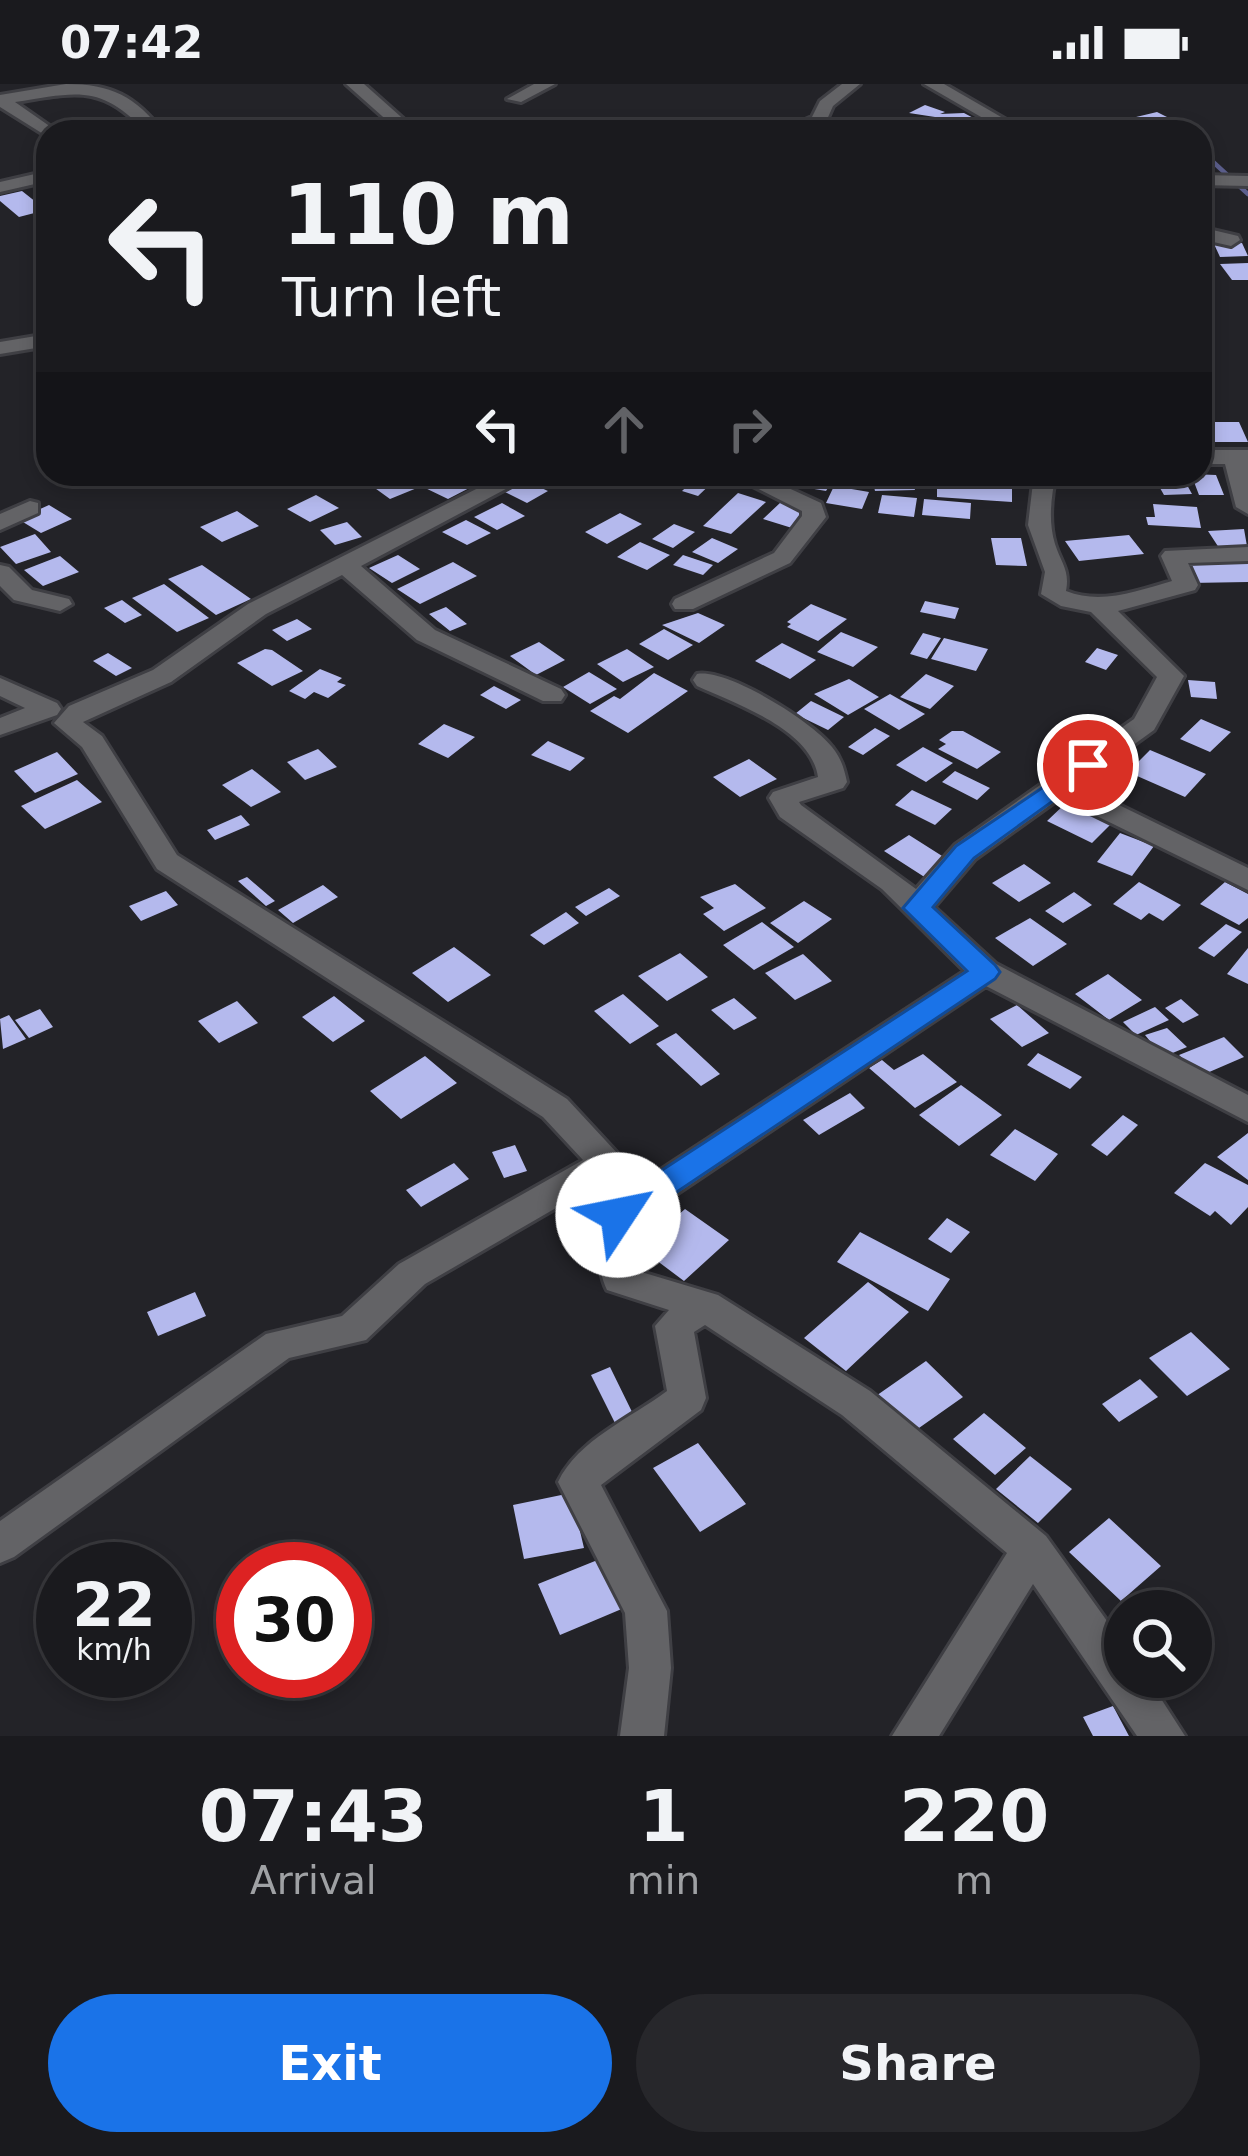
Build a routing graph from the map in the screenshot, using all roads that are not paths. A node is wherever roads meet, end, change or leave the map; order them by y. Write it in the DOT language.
graph roads {
  1 [pos="93,84"];
  2 [pos="354,84"];
  3 [pos="547,84"];
  4 [pos="852,84"];
  5 [pos="932,84"];
  6 [pos="974,92"];
  7 [pos="953,98"];
  8 [pos="515,99"];
  9 [pos="0,100"];
  10 [pos="145,120"];
  11 [pos="396,120"];
  12 [pos="819,120"];
  13 [pos="996,120"];
  14 [pos="36,123"];
  15 [pos="1222,160"];
  16 [pos="1212,161"];
  17 [pos="36,179"];
  18 [pos="1212,180"];
  19 [pos="1248,181"];
  20 [pos="0,187"];
  21 [pos="1212,236"];
  22 [pos="1231,240"];
  23 [pos="36,342"];
  24 [pos="0,347"];
  25 [pos="1241,457"];
  26 [pos="500,486"];
  27 [pos="766,486"];
  28 [pos="1042,486"];
  29 [pos="1248,507"];
  30 [pos="30,508"];
  31 [pos="0,523"];
  32 [pos="1248,554"];
  33 [pos="345,565"];
  34 [pos="0,572"];
  35 [pos="60,604"];
  36 [pos="684,604"];
  37 [pos="1101,608"];
  38 [pos="706,680"];
  39 [pos="0,686"];
  40 [pos="552,695"];
  41 [pos="63,710"];
  42 [pos="0,727"];
  43 [pos="1059,786"];
  44 [pos="1248,880"];
  45 [pos="917,908"];
  46 [pos="986,972"];
  47 [pos="1248,1110"];
  48 [pos="607,1163"];
  49 [pos="618,1215"];
  50 [pos="705,1306"];
  51 [pos="0,1544"];
  52 [pos="1032,1550"];
  53 [pos="642,1736"];
  54 [pos="914,1736"];
  55 [pos="1163,1736"];
  1 -- 9 [label="street"];
  1 -- 10 [label="street"];
  2 -- 11 [label="street"];
  3 -- 8 [label="street"];
  4 -- 12 [label="street"];
  5 -- 7 [label="street"];
  6 -- 7 [label="street"];
  7 -- 13 [label="street"];
  9 -- 14 [label="street"];
  15 -- 16 [label="street"];
  17 -- 20 [label="street"];
  18 -- 19 [label="street"];
  21 -- 22 [label="street"];
  23 -- 24 [label="street"];
  25 -- 29 [label="street"];
  26 -- 33 [label="street"];
  27 -- 36 [label="street"];
  28 -- 37 [label="street"];
  30 -- 31 [label="street"];
  32 -- 37 [label="street"];
  33 -- 40 [label="street"];
  33 -- 41 [label="street"];
  34 -- 35 [label="street"];
  37 -- 43 [label="street"];
  38 -- 45 [label="street"];
  39 -- 41 [label="street"];
  41 -- 42 [label="street"];
  41 -- 48 [label="street"];
  43 -- 44 [label="street"];
  43 -- 45 [label="street"];
  45 -- 46 [label="street"];
  46 -- 47 [label="street"];
  46 -- 49 [label="street"];
  48 -- 49 [label="street"];
  48 -- 51 [label="street"];
  49 -- 50 [label="street"];
  50 -- 52 [label="street"];
  50 -- 53 [label="street"];
  52 -- 54 [label="street"];
  52 -- 55 [label="street"];
}
